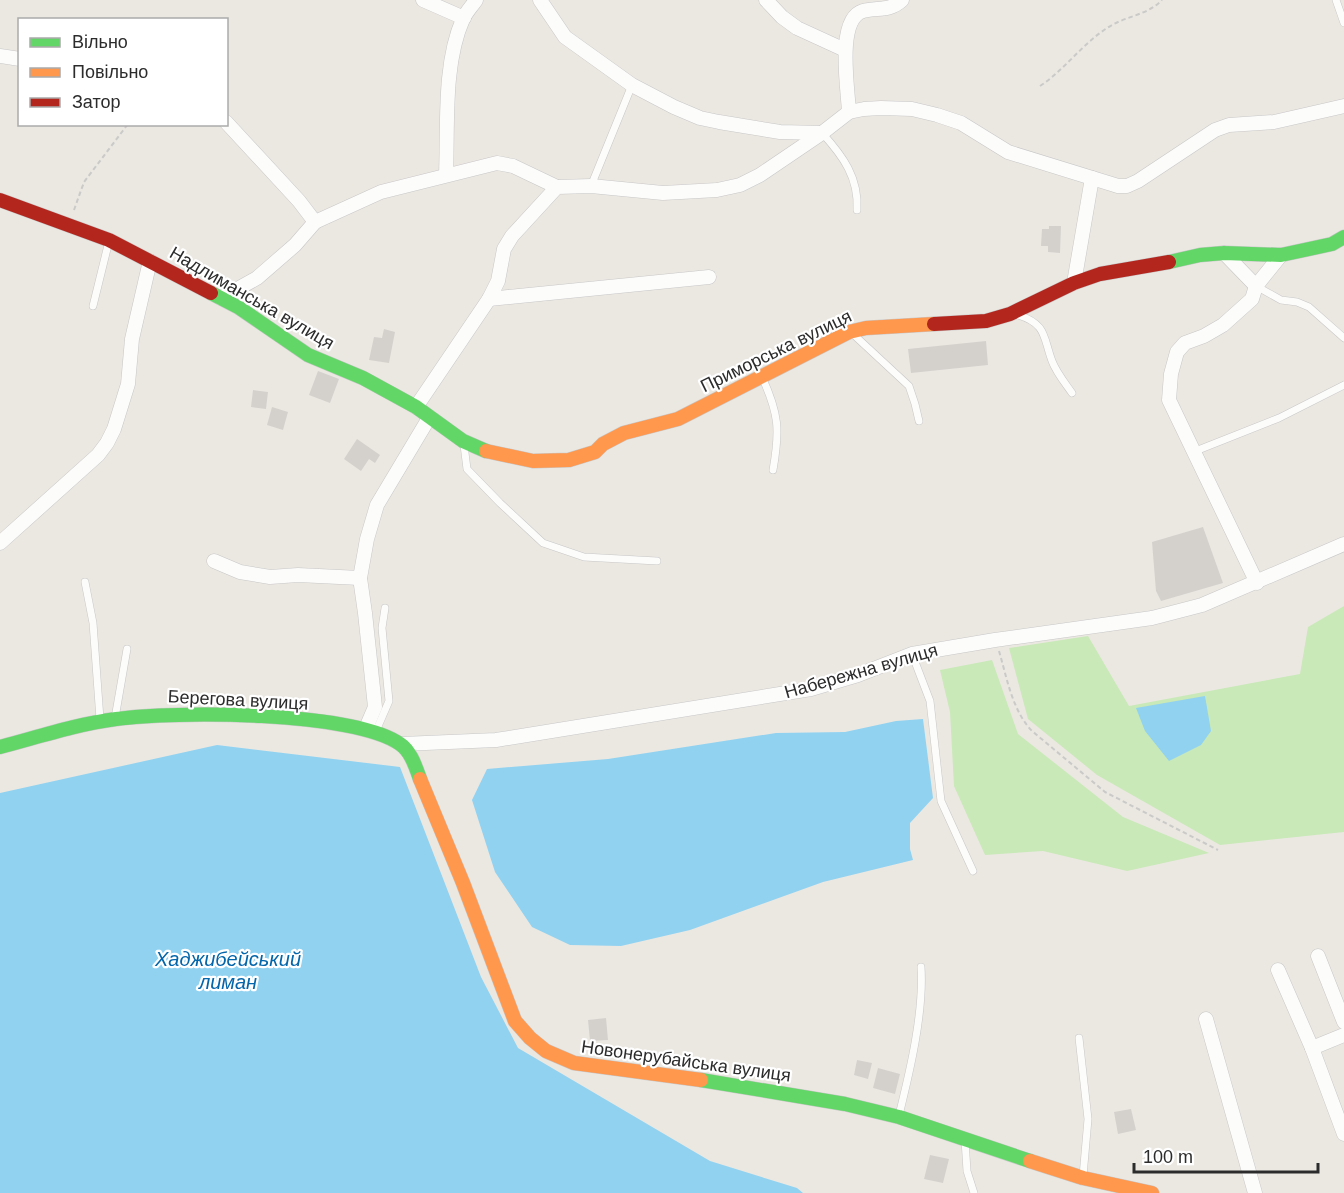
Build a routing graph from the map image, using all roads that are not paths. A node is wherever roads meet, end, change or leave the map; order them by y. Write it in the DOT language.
graph roads {
  1 [pos="423,0"];
  2 [pos="476,0"];
  3 [pos="540,0"];
  4 [pos="766,0"];
  5 [pos="902,0"];
  6 [pos="1336,0"];
  7 [pos="464,18"];
  8 [pos="1344,23"];
  9 [pos="845,50"];
  10 [pos="0,56"];
  11 [pos="18,58"];
  12 [pos="632,85"];
  13 [pos="1344,105"];
  14 [pos="849,112"];
  15 [pos="228,124"];
  16 [pos="822,133"];
  17 [pos="446,175"];
  18 [pos="1092,178"];
  19 [pos="591,186"];
  20 [pos="557,187"];
  21 [pos="0,200"];
  22 [pos="857,210"];
  23 [pos="315,222"];
  24 [pos="1344,237"];
  25 [pos="109,240"];
  26 [pos="1224,254"];
  27 [pos="1281,255"];
  28 [pos="150,261"];
  29 [pos="709,277"];
  30 [pos="1074,283"];
  31 [pos="1256,286"];
  32 [pos="221,298"];
  33 [pos="489,299"];
  34 [pos="93,306"];
  35 [pos="1010,314"];
  36 [pos="849,332"];
  37 [pos="1344,338"];
  38 [pos="761,375"];
  39 [pos="1344,385"];
  40 [pos="1072,393"];
  41 [pos="416,407"];
  42 [pos="429,418"];
  43 [pos="919,421"];
  44 [pos="463,441"];
  45 [pos="1192,452"];
  46 [pos="773,470"];
  47 [pos="0,543"];
  48 [pos="1344,544"];
  49 [pos="214,561"];
  50 [pos="657,561"];
  51 [pos="360,578"];
  52 [pos="85,582"];
  53 [pos="1257,583"];
  54 [pos="385,608"];
  55 [pos="127,649"];
  56 [pos="912,654"];
  57 [pos="115,719"];
  58 [pos="101,722"];
  59 [pos="371,729"];
  60 [pos="402,744"];
  61 [pos="0,747"];
  62 [pos="973,871"];
  63 [pos="1318,956"];
  64 [pos="921,967"];
  65 [pos="1278,970"];
  66 [pos="1206,1020"];
  67 [pos="1344,1022"];
  68 [pos="1344,1035"];
  69 [pos="1079,1038"];
  70 [pos="1312,1048"];
  71 [pos="899,1117"];
  72 [pos="1344,1134"];
  73 [pos="965,1139"];
  74 [pos="1083,1178"];
  75 [pos="974,1193"];
  76 [pos="1152,1193"];
  77 [pos="1255,1193"];
  1 -- 7 [label="street"];
  2 -- 7 [label="street"];
  3 -- 12 [label="street"];
  4 -- 9 [label="street"];
  5 -- 9 [label="street"];
  6 -- 8 [label="lane"];
  7 -- 17 [label="street"];
  9 -- 14 [label="street"];
  10 -- 11 [label="street"];
  12 -- 16 [label="street"];
  12 -- 19 [label="lane"];
  13 -- 18 [label="street"];
  14 -- 16 [label="street"];
  14 -- 18 [label="street"];
  15 -- 23 [label="street"];
  16 -- 19 [label="street"];
  16 -- 22 [label="lane"];
  17 -- 20 [label="street"];
  17 -- 23 [label="street"];
  18 -- 30 [label="street"];
  19 -- 20 [label="street"];
  20 -- 33 [label="street"];
  21 -- 25 [label="street, Надлиманська вулиця"];
  23 -- 32 [label="street"];
  24 -- 27 [label="street, Приморська вулиця"];
  25 -- 28 [label="street, Надлиманська вулиця"];
  25 -- 34 [label="lane"];
  26 -- 27 [label="street, Приморська вулиця"];
  26 -- 30 [label="street, Приморська вулиця"];
  26 -- 31 [label="street"];
  27 -- 31 [label="street"];
  28 -- 32 [label="street, Надлиманська вулиця"];
  28 -- 47 [label="street"];
  29 -- 33 [label="street"];
  30 -- 35 [label="street, Приморська вулиця"];
  31 -- 37 [label="lane"];
  31 -- 45 [label="street"];
  32 -- 41 [label="street, Надлиманська вулиця"];
  33 -- 41 [label="street"];
  35 -- 36 [label="street, Приморська вулиця"];
  35 -- 40 [label="lane"];
  36 -- 38 [label="street, Приморська вулиця"];
  36 -- 43 [label="lane"];
  38 -- 44 [label="street, Приморська вулиця"];
  38 -- 46 [label="lane"];
  39 -- 45 [label="lane"];
  41 -- 42 [label="street, Приморська вулиця"];
  42 -- 44 [label="street, Приморська вулиця"];
  42 -- 51 [label="street"];
  44 -- 50 [label="lane"];
  45 -- 53 [label="street"];
  48 -- 53 [label="street, Набережна вулиця"];
  49 -- 51 [label="street"];
  51 -- 59 [label="street"];
  52 -- 58 [label="lane"];
  53 -- 56 [label="street, Набережна вулиця"];
  54 -- 59 [label="lane"];
  55 -- 57 [label="lane"];
  56 -- 60 [label="street, Набережна вулиця"];
  56 -- 62 [label="lane"];
  57 -- 58 [label="street, Берегова вулиця"];
  57 -- 59 [label="street, Берегова вулиця"];
  58 -- 61 [label="street, Берегова вулиця"];
  59 -- 60 [label="street, Берегова вулиця"];
  60 -- 71 [label="street, Новонерубайська вулиця"];
  63 -- 67 [label="street"];
  64 -- 71 [label="lane"];
  65 -- 70 [label="street"];
  66 -- 77 [label="street"];
  68 -- 70 [label="street"];
  69 -- 74 [label="lane"];
  70 -- 72 [label="street"];
  71 -- 73 [label="street, Новонерубайська вулиця"];
  73 -- 74 [label="street, Новонерубайська вулиця"];
  73 -- 75 [label="lane"];
  74 -- 76 [label="street, Новонерубайська вулиця"];
}
